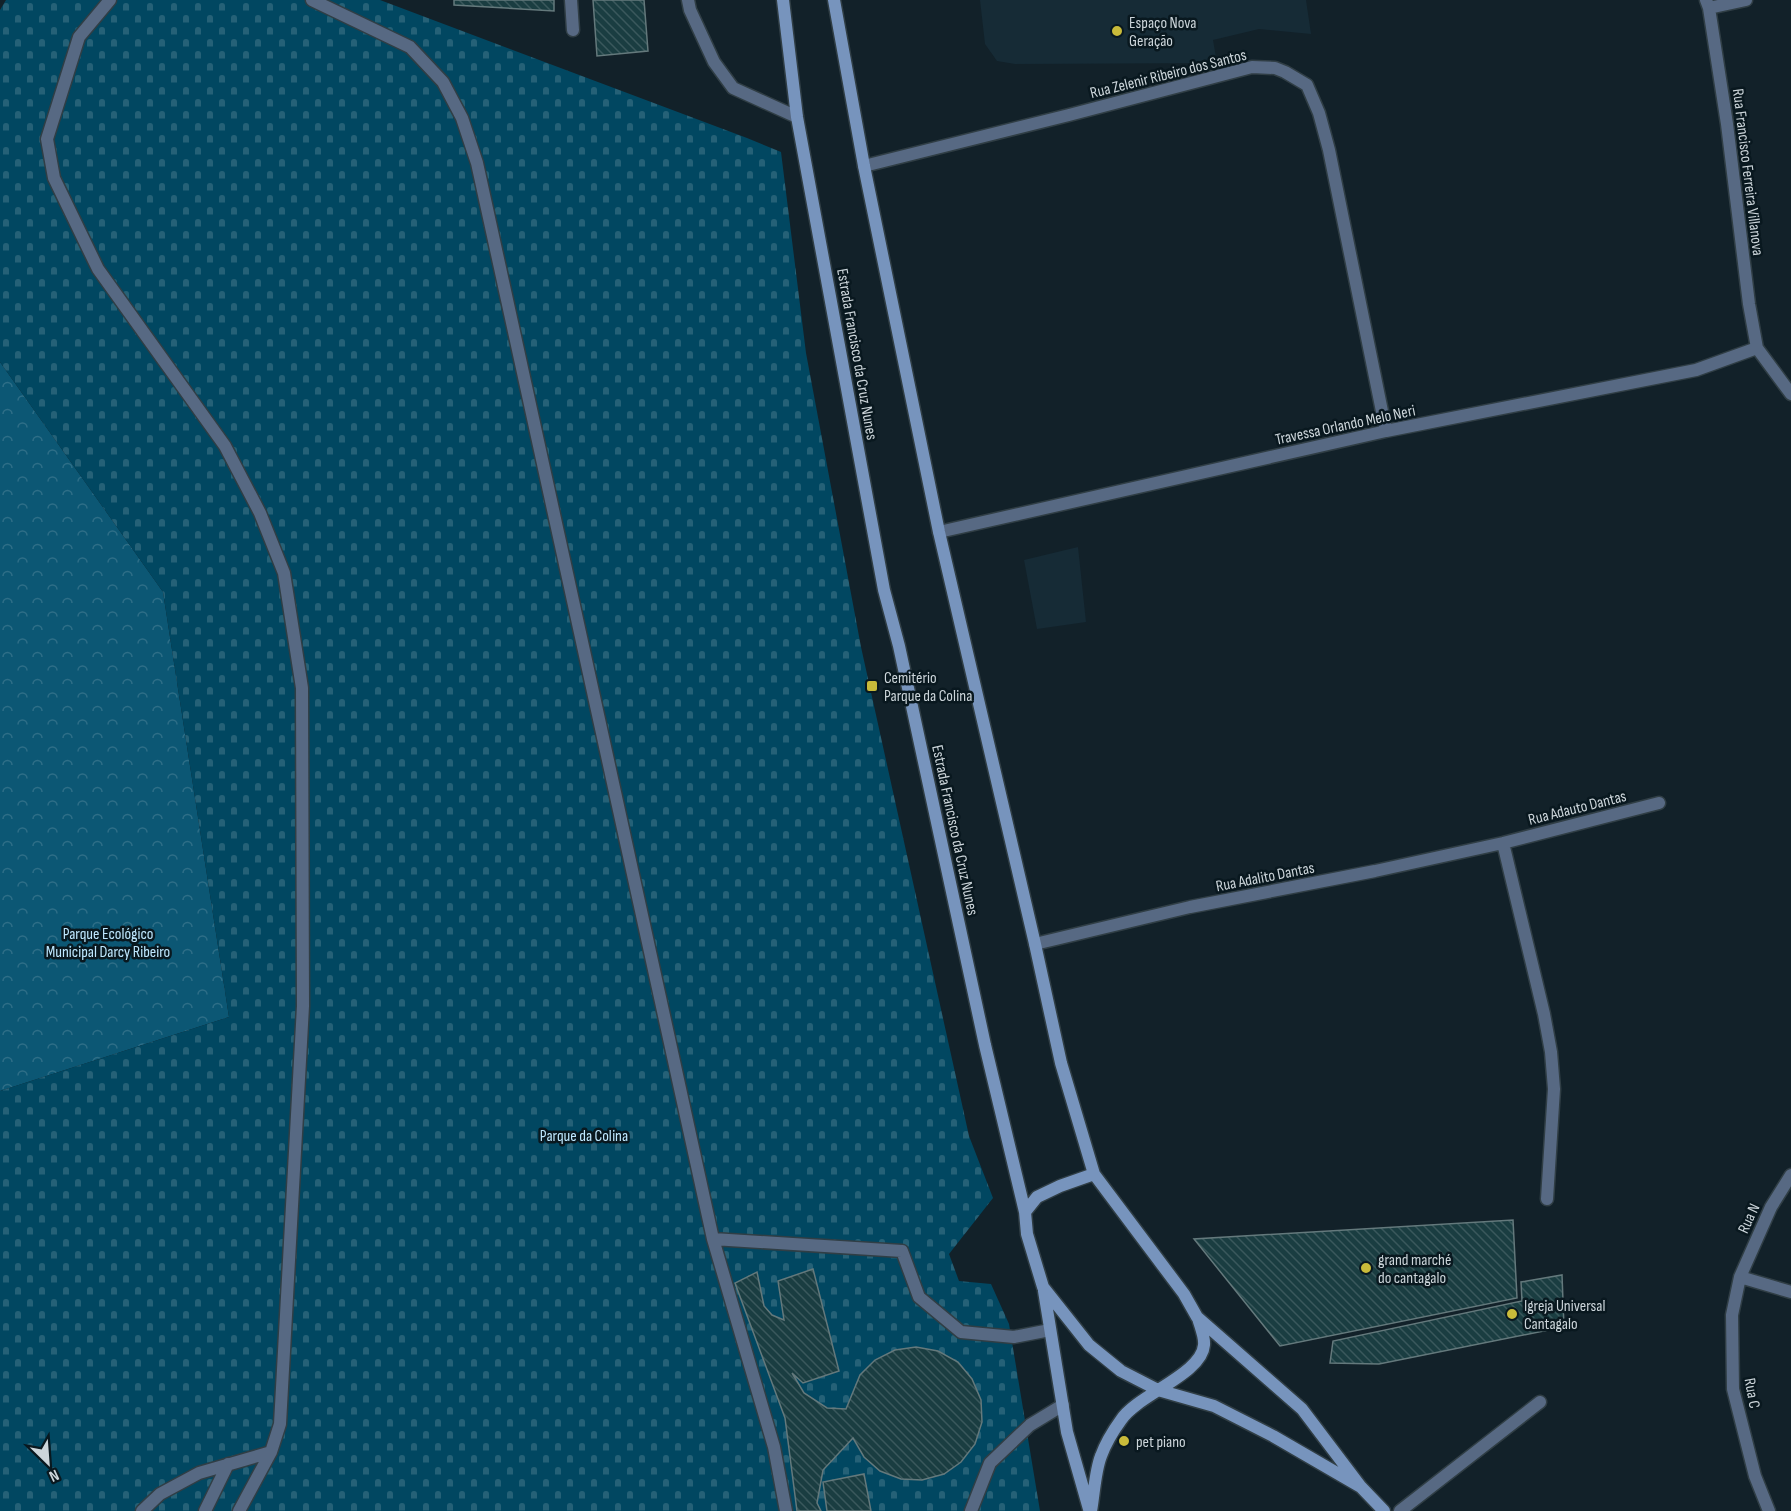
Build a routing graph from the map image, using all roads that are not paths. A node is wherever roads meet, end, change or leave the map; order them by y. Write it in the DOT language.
graph roads {
  1 [pos="110,0"];
  2 [pos="312,0"];
  3 [pos="571,0"];
  4 [pos="688,0"];
  5 [pos="783,0"];
  6 [pos="834,0"];
  7 [pos="1746,0"];
  8 [pos="1708,4"];
  9 [pos="573,30"];
  10 [pos="797,117"];
  11 [pos="864,166"];
  12 [pos="1757,348"];
  13 [pos="1791,394"];
  14 [pos="1386,431"];
  15 [pos="939,532"];
  16 [pos="1659,803"];
  17 [pos="1503,843"];
  18 [pos="1035,944"];
  19 [pos="1094,1174"];
  20 [pos="1791,1175"];
  21 [pos="1547,1199"];
  22 [pos="1025,1212"];
  23 [pos="713,1239"];
  24 [pos="1740,1277"];
  25 [pos="1043,1287"];
  26 [pos="1791,1292"];
  27 [pos="1197,1317"];
  28 [pos="1050,1330"];
  29 [pos="1158,1390"];
  30 [pos="1540,1402"];
  31 [pos="1063,1405"];
  32 [pos="271,1452"];
  33 [pos="228,1464"];
  34 [pos="1361,1487"];
  35 [pos="142,1511"];
  36 [pos="205,1511"];
  37 [pos="239,1511"];
  38 [pos="786,1511"];
  39 [pos="971,1511"];
  40 [pos="1091,1511"];
  41 [pos="1384,1511"];
  42 [pos="1400,1511"];
  43 [pos="1769,1511"];
  1 -- 32 [label="street"];
  2 -- 23 [label="street"];
  3 -- 9 [label="street"];
  4 -- 10 [label="street"];
  5 -- 10 [label="main road, Estrada Francisco da Cruz Nunes"];
  6 -- 11 [label="main road, Estrada Francisco da Cruz Nunes"];
  7 -- 8 [label="street"];
  8 -- 12 [label="street, Rua Francisco Ferreira Villanova"];
  10 -- 22 [label="main road, Estrada Francisco da Cruz Nunes"];
  11 -- 14 [label="street, Rua Zelenir Ribeiro dos Santos"];
  11 -- 15 [label="main road, Estrada Francisco da Cruz Nunes"];
  12 -- 13 [label="street"];
  12 -- 14 [label="street, Travessa Orlando Melo Neri"];
  14 -- 15 [label="street, Travessa Orlando Melo Neri"];
  15 -- 18 [label="main road, Estrada Francisco da Cruz Nunes"];
  16 -- 17 [label="street, Rua Adauto Dantas"];
  17 -- 18 [label="street, Rua Adalito Dantas"];
  17 -- 21 [label="street"];
  18 -- 19 [label="main road, Estrada Francisco da Cruz Nunes"];
  19 -- 22 [label="main road"];
  19 -- 27 [label="main road, Estrada Francisco da Cruz Nunes"];
  20 -- 24 [label="street, Rua N"];
  22 -- 25 [label="main road, Estrada Francisco da Cruz Nunes"];
  23 -- 28 [label="street"];
  23 -- 38 [label="street"];
  24 -- 26 [label="street"];
  24 -- 43 [label="street, Rua C"];
  25 -- 28 [label="main road"];
  25 -- 29 [label="main road, Estrada Francisco da Cruz Nunes"];
  27 -- 29 [label="main road"];
  27 -- 34 [label="main road, Estrada Francisco da Cruz Nunes"];
  28 -- 31 [label="main road"];
  29 -- 34 [label="main road, Estrada Francisco da Cruz Nunes"];
  29 -- 40 [label="main road"];
  30 -- 42 [label="street"];
  31 -- 39 [label="street"];
  31 -- 40 [label="main road"];
  32 -- 33 [label="street"];
  32 -- 37 [label="street"];
  33 -- 35 [label="street"];
  33 -- 36 [label="street"];
  34 -- 41 [label="main road, Estrada Francisco da Cruz Nunes"];
}
